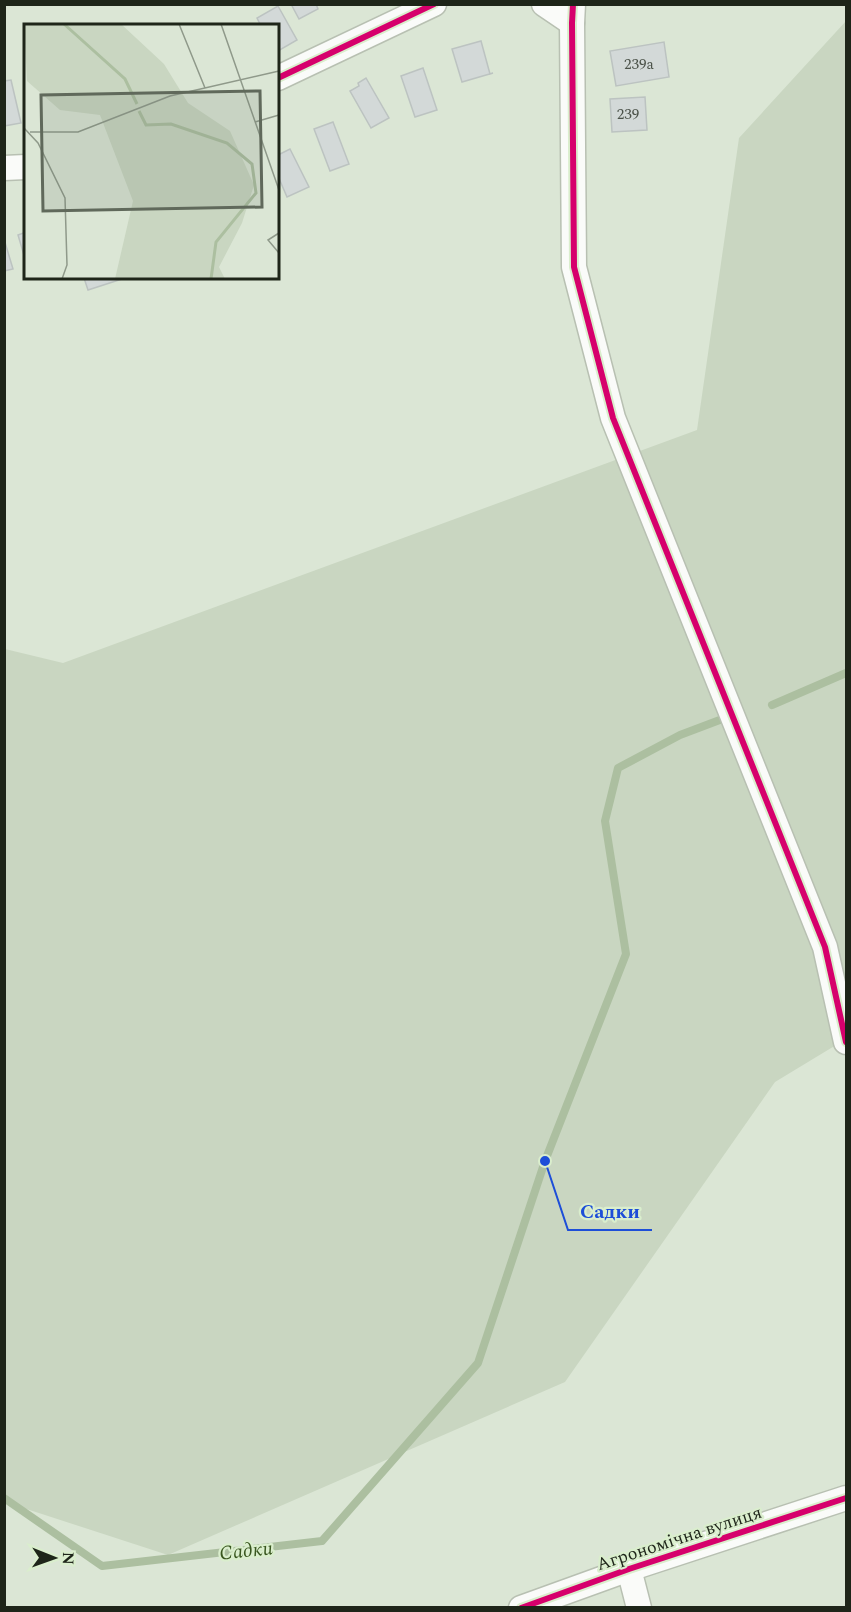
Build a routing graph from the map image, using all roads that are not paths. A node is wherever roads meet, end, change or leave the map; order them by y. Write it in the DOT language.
graph roads {
  1 [pos="434,4"];
  2 [pos="544,4"];
  3 [pos="573,14"];
  4 [pos="279,78"];
  5 [pos="24,167"];
  6 [pos="4,168"];
  7 [pos="846,1042"];
  8 [pos="846,1498"];
  9 [pos="628,1569"];
  10 [pos="521,1608"];
  11 [pos="639,1608"];
  1 -- 4 [label="street"];
  2 -- 3 [label="street"];
  3 -- 7 [label="street"];
  5 -- 6 [label="street"];
  8 -- 9 [label="street, Агрономічна вулиця"];
  9 -- 10 [label="street, Агрономічна вулиця"];
  9 -- 11 [label="street"];
}
